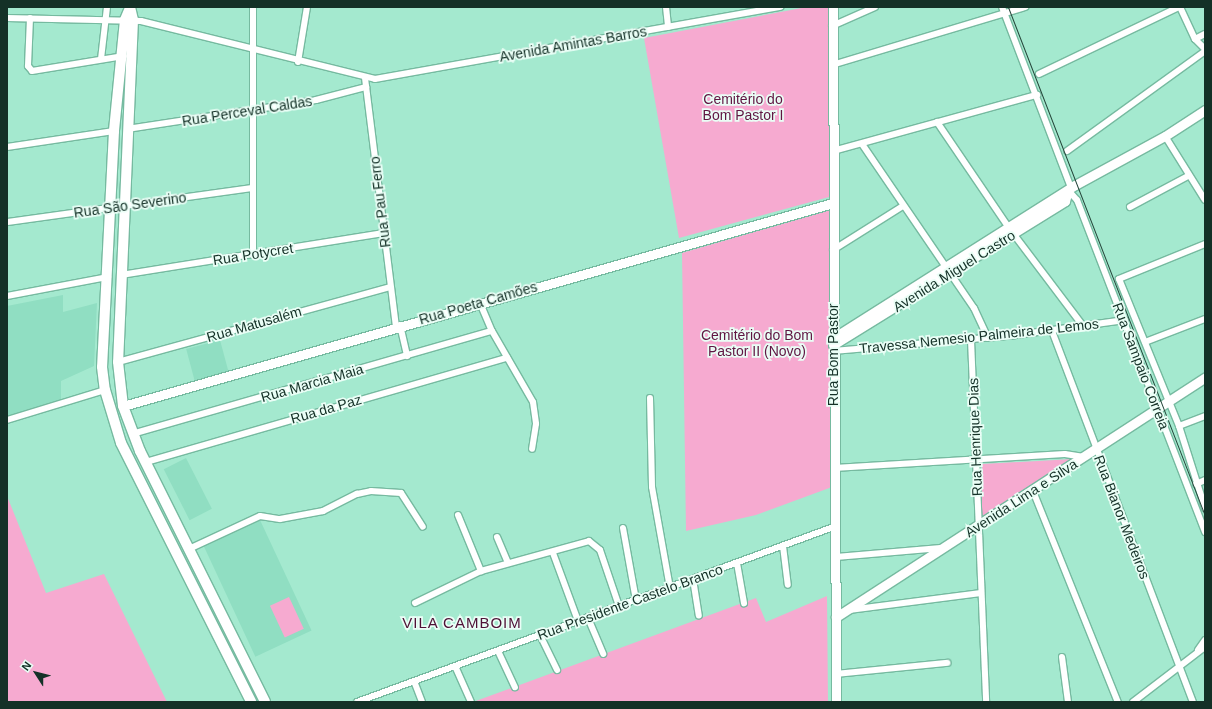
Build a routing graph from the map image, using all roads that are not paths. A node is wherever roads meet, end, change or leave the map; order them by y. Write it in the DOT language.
graph roads {
  1 [pos="107,7"];
  2 [pos="130,7"];
  3 [pos="253,7"];
  4 [pos="307,7"];
  5 [pos="666,7"];
  6 [pos="781,7"];
  7 [pos="832,7"];
  8 [pos="875,7"];
  9 [pos="1002,7"];
  10 [pos="1025,7"];
  11 [pos="1180,7"];
  12 [pos="739,10"];
  13 [pos="1005,14"];
  14 [pos="7,18"];
  15 [pos="30,18"];
  16 [pos="104,20"];
  17 [pos="129,20"];
  18 [pos="832,26"];
  19 [pos="668,27"];
  20 [pos="1205,34"];
  21 [pos="1195,39"];
  22 [pos="252,50"];
  23 [pos="1205,50"];
  24 [pos="126,56"];
  25 [pos="102,59"];
  26 [pos="298,62"];
  27 [pos="832,65"];
  28 [pos="1039,74"];
  29 [pos="365,78"];
  30 [pos="366,87"];
  31 [pos="1037,95"];
  32 [pos="252,110"];
  33 [pos="1205,110"];
  34 [pos="937,122"];
  35 [pos="127,129"];
  36 [pos="114,132"];
  37 [pos="1166,136"];
  38 [pos="862,144"];
  39 [pos="7,147"];
  40 [pos="833,151"];
  41 [pos="1067,151"];
  42 [pos="1188,176"];
  43 [pos="253,188"];
  44 [pos="1069,189"];
  45 [pos="1078,200"];
  46 [pos="1205,200"];
  47 [pos="1060,201"];
  48 [pos="833,203"];
  49 [pos="123,206"];
  50 [pos="903,206"];
  51 [pos="1130,207"];
  52 [pos="111,209"];
  53 [pos="7,222"];
  54 [pos="1012,230"];
  55 [pos="384,233"];
  56 [pos="1205,244"];
  57 [pos="834,250"];
  58 [pos="253,255"];
  59 [pos="948,272"];
  60 [pos="121,275"];
  61 [pos="108,277"];
  62 [pos="390,287"];
  63 [pos="7,296"];
  64 [pos="480,303"];
  65 [pos="1205,319"];
  66 [pos="1125,320"];
  67 [pos="398,326"];
  68 [pos="1084,326"];
  69 [pos="492,331"];
  70 [pos="1052,331"];
  71 [pos="988,338"];
  72 [pos="971,340"];
  73 [pos="1145,342"];
  74 [pos="833,345"];
  75 [pos="407,356"];
  76 [pos="507,358"];
  77 [pos="118,362"];
  78 [pos="1205,377"];
  79 [pos="105,390"];
  80 [pos="650,398"];
  81 [pos="1169,400"];
  82 [pos="123,406"];
  83 [pos="1157,409"];
  84 [pos="1205,416"];
  85 [pos="7,420"];
  86 [pos="1179,426"];
  87 [pos="132,434"];
  88 [pos="532,449"];
  89 [pos="1096,450"];
  90 [pos="1085,458"];
  91 [pos="977,460"];
  92 [pos="146,462"];
  93 [pos="834,468"];
  94 [pos="1205,480"];
  95 [pos="1196,484"];
  96 [pos="1033,491"];
  97 [pos="1205,508"];
  98 [pos="170,511"];
  99 [pos="458,515"];
  100 [pos="157,516"];
  101 [pos="979,525"];
  102 [pos="423,526"];
  103 [pos="836,526"];
  104 [pos="623,528"];
  105 [pos="1205,532"];
  106 [pos="497,537"];
  107 [pos="783,546"];
  108 [pos="946,547"];
  109 [pos="191,548"];
  110 [pos="553,553"];
  111 [pos="836,557"];
  112 [pos="508,563"];
  113 [pos="737,564"];
  114 [pos="481,571"];
  115 [pos="693,579"];
  116 [pos="788,585"];
  117 [pos="670,588"];
  118 [pos="981,593"];
  119 [pos="636,600"];
  120 [pos="415,603"];
  121 [pos="744,603"];
  122 [pos="619,606"];
  123 [pos="848,610"];
  124 [pos="699,616"];
  125 [pos="836,616"];
  126 [pos="588,618"];
  127 [pos="578,621"];
  128 [pos="540,635"];
  129 [pos="1205,640"];
  130 [pos="1205,647"];
  131 [pos="498,651"];
  132 [pos="1196,653"];
  133 [pos="603,654"];
  134 [pos="1062,657"];
  135 [pos="947,663"];
  136 [pos="1180,664"];
  137 [pos="455,666"];
  138 [pos="557,670"];
  139 [pos="836,674"];
  140 [pos="414,681"];
  141 [pos="515,687"];
  142 [pos="371,700"];
  143 [pos="251,702"];
  144 [pos="265,702"];
  145 [pos="356,702"];
  146 [pos="422,702"];
  147 [pos="471,702"];
  148 [pos="836,702"];
  149 [pos="986,702"];
  150 [pos="1068,702"];
  151 [pos="1118,702"];
  152 [pos="1133,702"];
  153 [pos="1193,702"];
  1 -- 16 [label="street"];
  2 -- 17 [label="main road"];
  3 -- 22 [label="street"];
  4 -- 26 [label="street"];
  5 -- 19 [label="street"];
  6 -- 12 [label="street, Avenida Amintas Barros"];
  7 -- 18 [label="main road, Rua Bom Pastor"];
  8 -- 18 [label="street"];
  9 -- 13 [label="street, Rua Sampaio Correia"];
  10 -- 13 [label="street"];
  11 -- 21 [label="street"];
  11 -- 28 [label="street"];
  12 -- 19 [label="street, Avenida Amintas Barros"];
  13 -- 27 [label="street"];
  13 -- 31 [label="street, Rua Sampaio Correia"];
  14 -- 15 [label="street"];
  15 -- 16 [label="street"];
  15 -- 25 [label="street"];
  16 -- 17 [label="street"];
  16 -- 25 [label="street"];
  17 -- 22 [label="street"];
  17 -- 24 [label="main road"];
  18 -- 27 [label="main road, Rua Bom Pastor"];
  19 -- 29 [label="street, Avenida Amintas Barros"];
  20 -- 21 [label="street"];
  21 -- 23 [label="street"];
  22 -- 26 [label="street"];
  22 -- 32 [label="street"];
  23 -- 41 [label="street"];
  24 -- 25 [label="street"];
  24 -- 35 [label="main road"];
  24 -- 36 [label="main road"];
  26 -- 29 [label="street"];
  27 -- 40 [label="main road, Rua Bom Pastor"];
  29 -- 30 [label="street, Rua Pau Ferro"];
  30 -- 32 [label="street, Rua Perceval Caldas"];
  30 -- 55 [label="street, Rua Pau Ferro"];
  31 -- 34 [label="street"];
  31 -- 44 [label="street, Rua Sampaio Correia"];
  32 -- 35 [label="street, Rua Perceval Caldas"];
  32 -- 43 [label="street"];
  33 -- 37 [label="main road"];
  34 -- 38 [label="street"];
  34 -- 54 [label="street"];
  35 -- 49 [label="main road"];
  36 -- 39 [label="street"];
  36 -- 52 [label="main road"];
  37 -- 42 [label="street"];
  37 -- 44 [label="main road"];
  38 -- 40 [label="street"];
  38 -- 50 [label="street"];
  40 -- 48 [label="main road, Rua Bom Pastor"];
  42 -- 46 [label="street"];
  42 -- 51 [label="street"];
  43 -- 49 [label="street, Rua São Severino"];
  43 -- 58 [label="street"];
  44 -- 45 [label="street, Rua Sampaio Correia"];
  44 -- 47 [label="main road"];
  45 -- 47 [label="street"];
  45 -- 66 [label="street, Rua Sampaio Correia"];
  47 -- 54 [label="main road, Avenida Miguel Castro"];
  48 -- 57 [label="main road, Rua Bom Pastor"];
  48 -- 64 [label="main road, Rua Poeta Camões"];
  49 -- 52 [label="street, Rua São Severino"];
  49 -- 60 [label="main road"];
  50 -- 57 [label="street"];
  50 -- 59 [label="street"];
  52 -- 53 [label="street, Rua São Severino"];
  52 -- 61 [label="main road"];
  54 -- 59 [label="main road, Avenida Miguel Castro"];
  54 -- 68 [label="street"];
  55 -- 58 [label="street, Rua Potycret"];
  55 -- 62 [label="street, Rua Pau Ferro"];
  56 -- 73 [label="street, Rua Sampaio Correia"];
  57 -- 74 [label="main road, Rua Bom Pastor"];
  58 -- 60 [label="street, Rua Potycret"];
  59 -- 71 [label="street"];
  59 -- 74 [label="main road, Avenida Miguel Castro"];
  60 -- 77 [label="main road"];
  61 -- 63 [label="street"];
  61 -- 79 [label="main road"];
  62 -- 67 [label="street, Rua Pau Ferro"];
  62 -- 77 [label="street, Rua Matusalém"];
  64 -- 67 [label="main road, Rua Poeta Camões"];
  64 -- 69 [label="street"];
  65 -- 73 [label="street"];
  66 -- 68 [label="street, Travessa Nemesio Palmeira de Lemos"];
  66 -- 83 [label="street, Rua Sampaio Correia"];
  67 -- 75 [label="street, Rua Pau Ferro"];
  67 -- 82 [label="main road, Rua Poeta Camões"];
  68 -- 70 [label="street, Travessa Nemesio Palmeira de Lemos"];
  69 -- 75 [label="street, Rua Marcia Maia"];
  69 -- 76 [label="street"];
  70 -- 71 [label="street, Travessa Nemesio Palmeira de Lemos"];
  70 -- 89 [label="street, Rua Bianor Medeiros"];
  71 -- 72 [label="street, Travessa Nemesio Palmeira de Lemos"];
  72 -- 74 [label="street, Travessa Nemesio Palmeira de Lemos"];
  72 -- 91 [label="street, Rua Henrique Dias"];
  73 -- 81 [label="street, Rua Sampaio Correia"];
  74 -- 93 [label="main road, Rua Bom Pastor"];
  75 -- 87 [label="street, Rua Marcia Maia"];
  76 -- 88 [label="street"];
  76 -- 92 [label="street, Rua da Paz"];
  77 -- 82 [label="main road"];
  78 -- 81 [label="main road, Avenida Lima e Silva"];
  79 -- 85 [label="street"];
  79 -- 100 [label="main road"];
  80 -- 117 [label="street"];
  81 -- 83 [label="main road, Avenida Lima e Silva"];
  81 -- 86 [label="street, Rua Sampaio Correia"];
  82 -- 87 [label="main road"];
  83 -- 89 [label="main road, Avenida Lima e Silva"];
  83 -- 105 [label="street, Rua Sampaio Correia"];
  84 -- 86 [label="street"];
  86 -- 95 [label="street, Rua Sampaio Correia"];
  87 -- 92 [label="main road"];
  89 -- 90 [label="main road, Avenida Lima e Silva"];
  89 -- 136 [label="street, Rua Bianor Medeiros"];
  90 -- 91 [label="street"];
  90 -- 96 [label="main road, Avenida Lima e Silva"];
  91 -- 93 [label="street"];
  91 -- 101 [label="street, Rua Henrique Dias"];
  92 -- 98 [label="main road"];
  93 -- 103 [label="main road, Rua Bom Pastor"];
  94 -- 95 [label="street"];
  95 -- 97 [label="street, Rua Sampaio Correia"];
  96 -- 101 [label="main road, Avenida Lima e Silva"];
  96 -- 151 [label="street"];
  98 -- 100 [label="main road"];
  98 -- 109 [label="main road"];
  99 -- 114 [label="street"];
  100 -- 143 [label="main road"];
  101 -- 108 [label="main road, Avenida Lima e Silva"];
  101 -- 118 [label="street, Rua Henrique Dias"];
  102 -- 109 [label="street"];
  103 -- 107 [label="street, Rua Presidente Castelo Branco"];
  103 -- 111 [label="main road, Rua Bom Pastor"];
  104 -- 119 [label="street"];
  106 -- 112 [label="street"];
  107 -- 113 [label="street, Rua Presidente Castelo Branco"];
  107 -- 116 [label="street"];
  108 -- 111 [label="street"];
  108 -- 123 [label="main road, Avenida Lima e Silva"];
  109 -- 144 [label="main road"];
  110 -- 112 [label="street"];
  110 -- 122 [label="street"];
  110 -- 127 [label="street"];
  111 -- 125 [label="main road, Rua Bom Pastor"];
  112 -- 114 [label="street"];
  113 -- 115 [label="street, Rua Presidente Castelo Branco"];
  113 -- 121 [label="street"];
  114 -- 120 [label="street"];
  115 -- 117 [label="street, Rua Presidente Castelo Branco"];
  115 -- 124 [label="street"];
  117 -- 119 [label="street, Rua Presidente Castelo Branco"];
  118 -- 123 [label="street"];
  118 -- 149 [label="street, Rua Henrique Dias"];
  119 -- 122 [label="street, Rua Presidente Castelo Branco"];
  122 -- 126 [label="street, Rua Presidente Castelo Branco"];
  123 -- 125 [label="main road, Avenida Lima e Silva"];
  125 -- 139 [label="main road, Rua Bom Pastor"];
  126 -- 127 [label="street, Rua Presidente Castelo Branco"];
  126 -- 133 [label="street"];
  127 -- 128 [label="street, Rua Presidente Castelo Branco"];
  128 -- 131 [label="street, Rua Presidente Castelo Branco"];
  128 -- 138 [label="street"];
  129 -- 132 [label="street"];
  130 -- 132 [label="street"];
  131 -- 137 [label="street, Rua Presidente Castelo Branco"];
  131 -- 141 [label="street"];
  132 -- 136 [label="street"];
  134 -- 150 [label="street"];
  135 -- 139 [label="street"];
  136 -- 152 [label="street"];
  136 -- 153 [label="street, Rua Bianor Medeiros"];
  137 -- 140 [label="street, Rua Presidente Castelo Branco"];
  137 -- 147 [label="street"];
  139 -- 148 [label="main road, Rua Bom Pastor"];
  140 -- 142 [label="street, Rua Presidente Castelo Branco"];
  140 -- 146 [label="street"];
  142 -- 145 [label="street, Rua Presidente Castelo Branco"];
}
